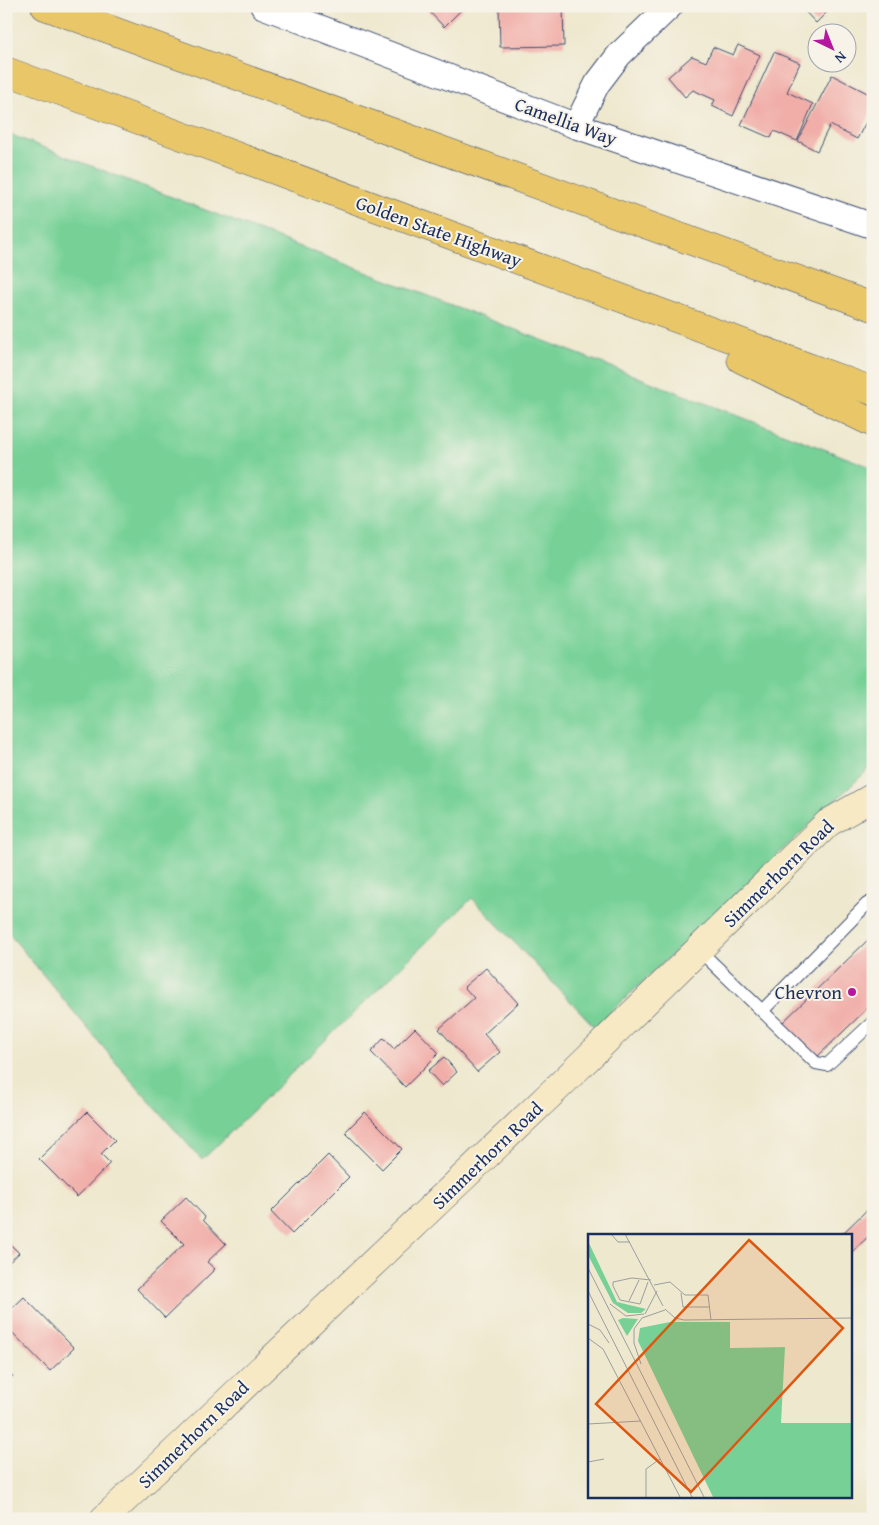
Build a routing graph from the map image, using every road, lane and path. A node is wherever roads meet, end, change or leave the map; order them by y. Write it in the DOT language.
graph roads {
  1 [pos="45,6"];
  2 [pos="263,6"];
  3 [pos="670,6"];
  4 [pos="308,14"];
  5 [pos="6,71"];
  6 [pos="576,126"];
  7 [pos="873,226"];
  8 [pos="759,264"];
  9 [pos="607,293"];
  10 [pos="873,297"];
  11 [pos="873,307"];
  12 [pos="873,391"];
  13 [pos="873,423"];
  14 [pos="873,797"];
  15 [pos="873,900"];
  16 [pos="699,950"];
  17 [pos="763,1010"];
  18 [pos="873,1022"];
  19 [pos="104,1519"];
  1 -- 8 [label="highway"];
  2 -- 4 [label="street, Camellia Way"];
  3 -- 6 [label="street"];
  4 -- 6 [label="street, Camellia Way"];
  5 -- 9 [label="highway, Golden State Highway"];
  6 -- 7 [label="street, Camellia Way"];
  8 -- 10 [label="highway"];
  8 -- 11 [label="highway"];
  9 -- 12 [label="highway, Golden State Highway"];
  9 -- 13 [label="highway"];
  14 -- 16 [label="street, Simmerhorn Road"];
  15 -- 17 [label="lane"];
  16 -- 17 [label="lane"];
  16 -- 19 [label="street, Simmerhorn Road"];
  17 -- 18 [label="lane"];
}
